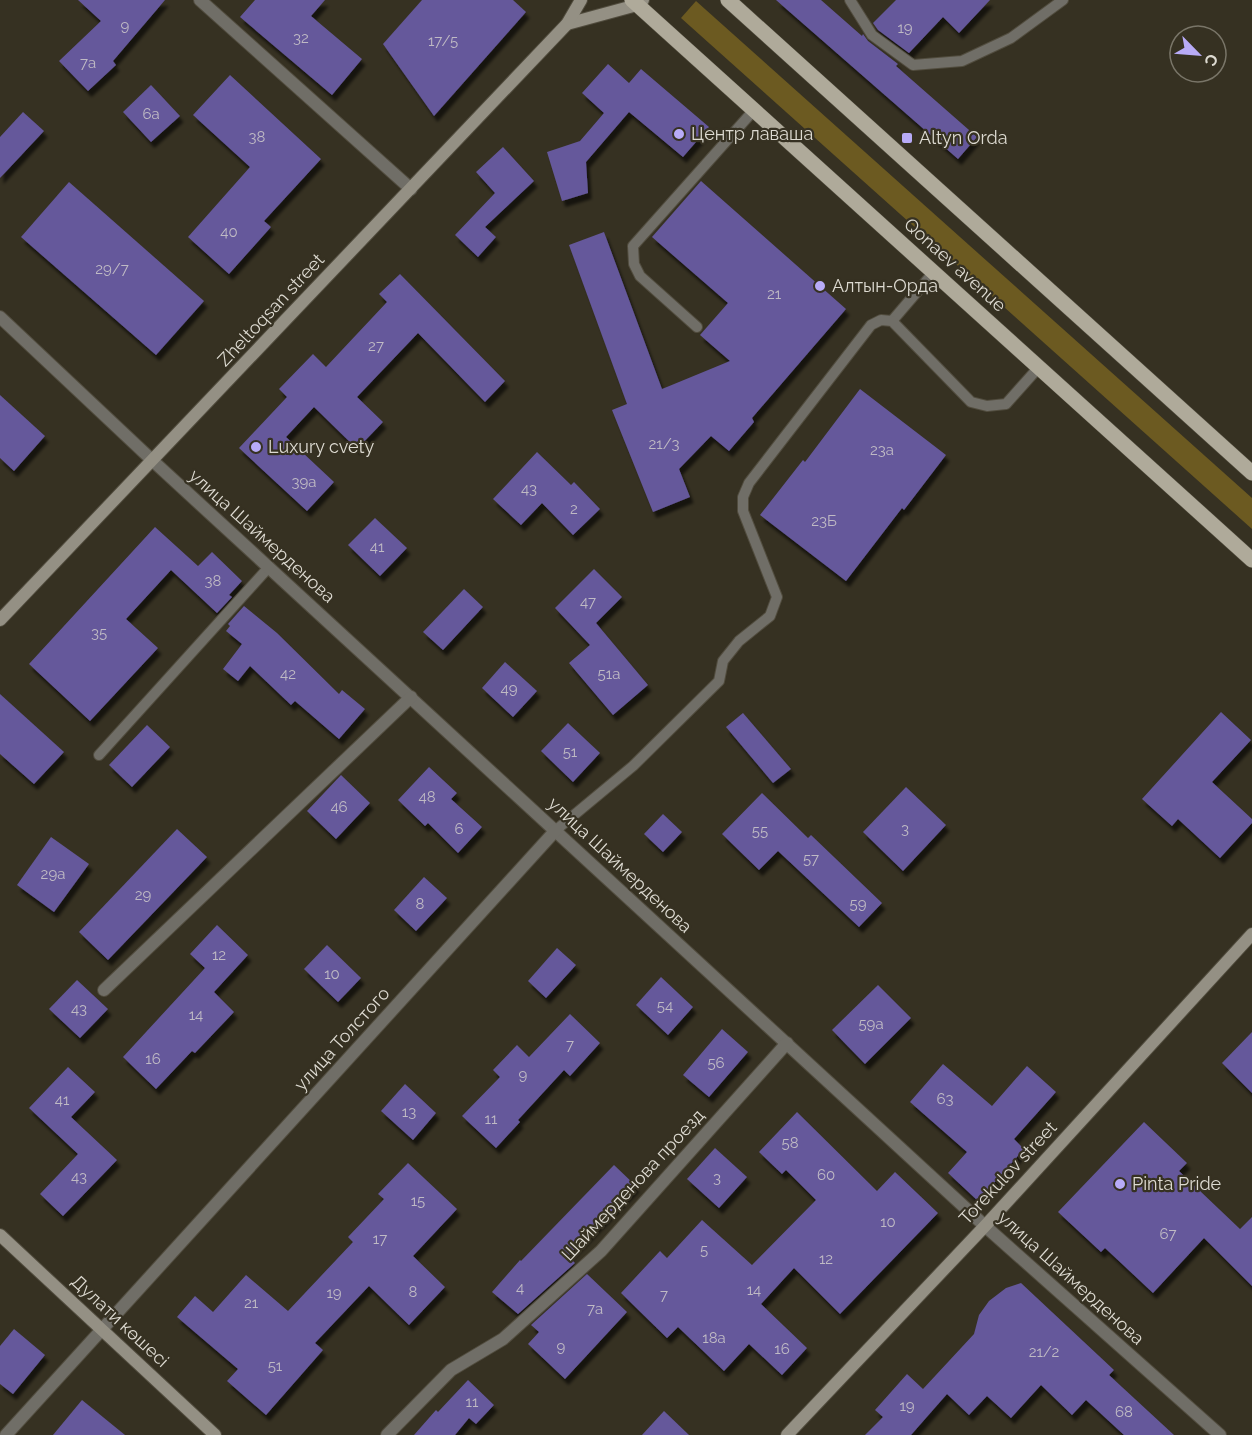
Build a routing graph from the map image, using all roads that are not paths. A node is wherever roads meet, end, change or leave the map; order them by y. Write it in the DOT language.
graph roads {
  1 [pos="201,0"];
  2 [pos="581,0"];
  3 [pos="728,0"];
  4 [pos="850,0"];
  5 [pos="1063,0"];
  6 [pos="638,2"];
  7 [pos="567,24"];
  8 [pos="754,110"];
  9 [pos="411,189"];
  10 [pos="934,272"];
  11 [pos="0,317"];
  12 [pos="892,321"];
  13 [pos="697,327"];
  14 [pos="1039,367"];
  15 [pos="153,461"];
  16 [pos="1252,472"];
  17 [pos="1252,560"];
  18 [pos="269,567"];
  19 [pos="0,620"];
  20 [pos="411,697"];
  21 [pos="99,755"];
  22 [pos="556,830"];
  23 [pos="1252,933"];
  24 [pos="104,990"];
  25 [pos="786,1043"];
  26 [pos="985,1226"];
  27 [pos="0,1235"];
  28 [pos="102,1329"];
  29 [pos="6,1435"];
  30 [pos="215,1435"];
  31 [pos="387,1435"];
  32 [pos="787,1435"];
  33 [pos="1220,1435"];
  1 -- 9 [label="street"];
  2 -- 7 [label="main road, Zheltoqsan street"];
  3 -- 16 [label="main road"];
  4 -- 5 [label="lane"];
  6 -- 7 [label="main road"];
  6 -- 8 [label="main road, Qonaev avenue"];
  7 -- 9 [label="main road, Zheltoqsan street"];
  8 -- 10 [label="main road, Qonaev avenue"];
  8 -- 13 [label="lane"];
  9 -- 15 [label="main road, Zheltoqsan street"];
  10 -- 12 [label="lane"];
  10 -- 14 [label="main road, Qonaev avenue"];
  11 -- 15 [label="street, улица Шаймерденова"];
  12 -- 14 [label="lane"];
  12 -- 22 [label="lane, улица Толстого"];
  14 -- 17 [label="main road, Qonaev avenue"];
  15 -- 18 [label="street, улица Шаймерденова"];
  15 -- 19 [label="main road, Zheltoqsan street"];
  18 -- 20 [label="street, улица Шаймерденова"];
  18 -- 21 [label="lane"];
  20 -- 22 [label="street, улица Шаймерденова"];
  20 -- 24 [label="street"];
  22 -- 25 [label="street, улица Шаймерденова"];
  22 -- 28 [label="street, улица Толстого"];
  23 -- 26 [label="main road, Torekulov street"];
  25 -- 26 [label="street, улица Шаймерденова"];
  25 -- 31 [label="street, Шаймерденова проезд"];
  26 -- 32 [label="main road, Torekulov street"];
  26 -- 33 [label="street, улица Шаймерденова"];
  27 -- 28 [label="main road, Дулати көшесі"];
  28 -- 29 [label="street, улица Толстого"];
  28 -- 30 [label="main road, Дулати көшесі"];
}
